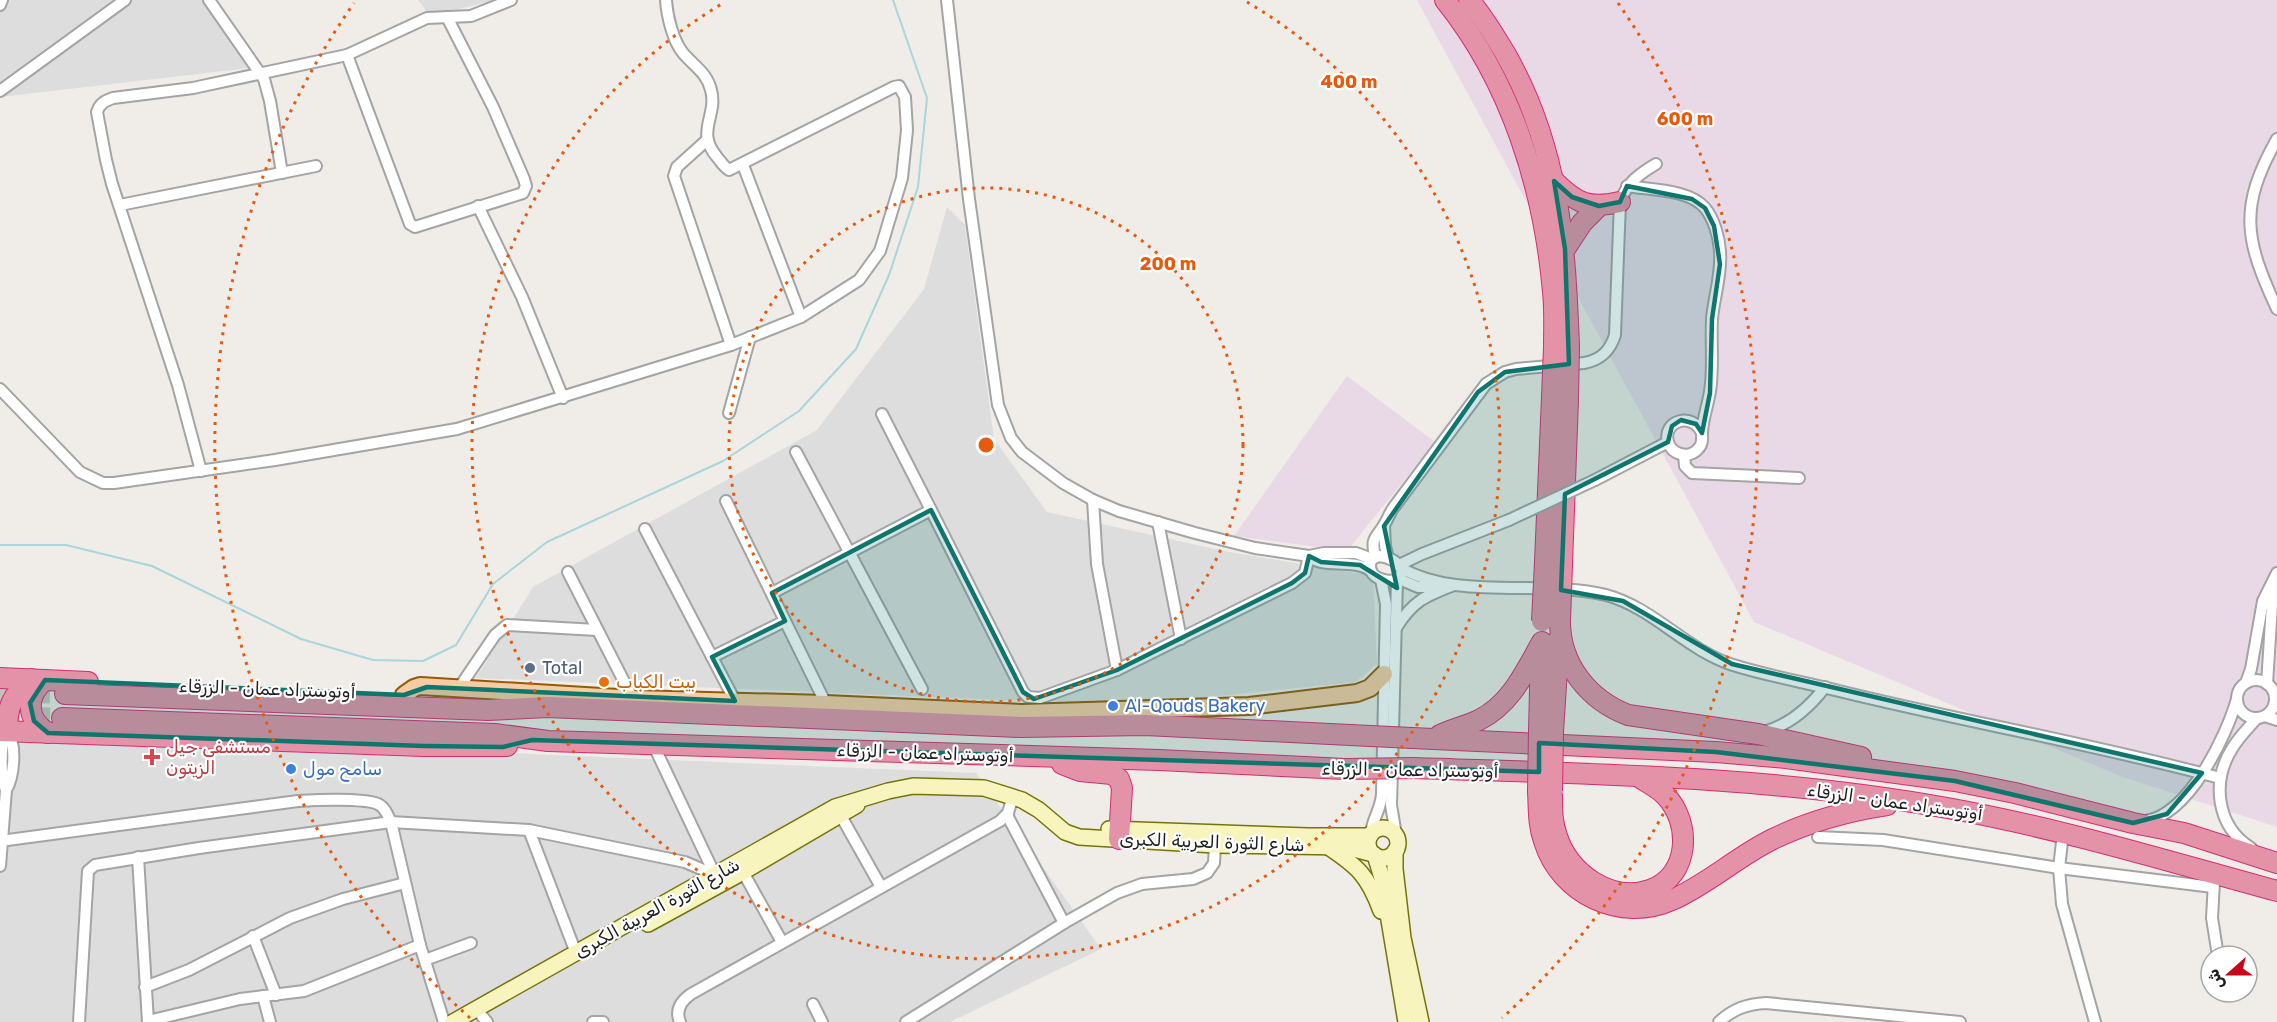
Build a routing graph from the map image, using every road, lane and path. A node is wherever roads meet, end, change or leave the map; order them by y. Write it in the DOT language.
graph roads {
  1 [pos="2,0"];
  2 [pos="125,0"];
  3 [pos="210,0"];
  4 [pos="511,0"];
  5 [pos="666,0"];
  6 [pos="947,0"];
  7 [pos="1445,0"];
  8 [pos="1468,0"];
  9 [pos="0,5"];
  10 [pos="447,17"];
  11 [pos="347,55"];
  12 [pos="261,72"];
  13 [pos="0,91"];
  14 [pos="2277,139"];
  15 [pos="707,140"];
  16 [pos="1656,164"];
  17 [pos="742,165"];
  18 [pos="316,166"];
  19 [pos="282,173"];
  20 [pos="1554,181"];
  21 [pos="1624,194"];
  22 [pos="120,205"];
  23 [pos="478,206"];
  24 [pos="1599,206"];
  25 [pos="1565,249"];
  26 [pos="2277,309"];
  27 [pos="801,317"];
  28 [pos="750,337"];
  29 [pos="731,345"];
  30 [pos="1562,347"];
  31 [pos="0,389"];
  32 [pos="563,398"];
  33 [pos="729,413"];
  34 [pos="882,414"];
  35 [pos="1702,433"];
  36 [pos="1668,442"];
  37 [pos="796,452"];
  38 [pos="1684,455"];
  39 [pos="201,471"];
  40 [pos="1799,477"];
  41 [pos="1093,500"];
  42 [pos="726,501"];
  43 [pos="931,510"];
  44 [pos="1158,522"];
  45 [pos="1384,526"];
  46 [pos="645,530"];
  47 [pos="849,553"];
  48 [pos="1309,556"];
  49 [pos="1373,558"];
  50 [pos="1388,558"];
  51 [pos="1400,566"];
  52 [pos="1370,570"];
  53 [pos="568,572"];
  54 [pos="2277,574"];
  55 [pos="1381,580"];
  56 [pos="1398,580"];
  57 [pos="1455,585"];
  58 [pos="772,593"];
  59 [pos="785,621"];
  60 [pos="1554,625"];
  61 [pos="1396,628"];
  62 [pos="597,630"];
  63 [pos="1181,639"];
  64 [pos="1542,642"];
  65 [pos="712,657"];
  66 [pos="1117,670"];
  67 [pos="1384,674"];
  68 [pos="0,678"];
  69 [pos="38,680"];
  70 [pos="2246,683"];
  71 [pos="1825,687"];
  72 [pos="459,688"];
  73 [pos="2273,688"];
  74 [pos="922,689"];
  75 [pos="66,694"];
  76 [pos="404,695"];
  77 [pos="2237,699"];
  78 [pos="735,701"];
  79 [pos="826,704"];
  80 [pos="636,705"];
  81 [pos="534,707"];
  82 [pos="1144,717"];
  83 [pos="2261,717"];
  84 [pos="4,718"];
  85 [pos="62,718"];
  86 [pos="2277,720"];
  87 [pos="1546,732"];
  88 [pos="48,733"];
  89 [pos="1758,734"];
  90 [pos="1434,738"];
  91 [pos="532,740"];
  92 [pos="653,743"];
  93 [pos="1052,757"];
  94 [pos="1159,760"];
  95 [pos="2202,773"];
  96 [pos="1911,774"];
  97 [pos="1637,776"];
  98 [pos="2220,778"];
  99 [pos="3,790"];
  100 [pos="1545,791"];
  101 [pos="1013,796"];
  102 [pos="864,800"];
  103 [pos="1908,801"];
  104 [pos="1007,815"];
  105 [pos="841,816"];
  106 [pos="391,822"];
  107 [pos="2133,824"];
  108 [pos="529,830"];
  109 [pos="2062,833"];
  110 [pos="1124,834"];
  111 [pos="1370,835"];
  112 [pos="1395,835"];
  113 [pos="1818,837"];
  114 [pos="1,841"];
  115 [pos="1215,845"];
  116 [pos="1327,846"];
  117 [pos="1395,851"];
  118 [pos="1374,855"];
  119 [pos="138,857"];
  120 [pos="2274,862"];
  121 [pos="0,866"];
  122 [pos="2059,868"];
  123 [pos="743,872"];
  124 [pos="715,875"];
  125 [pos="2214,880"];
  126 [pos="405,883"];
  127 [pos="881,887"];
  128 [pos="2277,891"];
  129 [pos="1064,923"];
  130 [pos="253,936"];
  131 [pos="1391,939"];
  132 [pos="782,942"];
  133 [pos="471,943"];
  134 [pos="2216,944"];
  135 [pos="420,945"];
  136 [pos="576,954"];
  137 [pos="425,960"];
  138 [pos="145,987"];
  139 [pos="276,995"];
  140 [pos="263,996"];
  141 [pos="813,1004"];
  142 [pos="1904,1019"];
  143 [pos="480,1020"];
  144 [pos="79,1022"];
  145 [pos="148,1022"];
  146 [pos="270,1022"];
  147 [pos="444,1022"];
  148 [pos="453,1022"];
  149 [pos="593,1022"];
  150 [pos="603,1022"];
  151 [pos="680,1022"];
  152 [pos="822,1022"];
  153 [pos="906,1022"];
  154 [pos="1407,1022"];
  155 [pos="1421,1022"];
  156 [pos="1719,1022"];
  157 [pos="1960,1022"];
  158 [pos="2095,1022"];
  1 -- 9 [label="street"];
  2 -- 13 [label="street"];
  3 -- 12 [label="street"];
  4 -- 10 [label="street"];
  5 -- 15 [label="street"];
  6 -- 41 [label="street"];
  7 -- 30 [label="highway"];
  8 -- 20 [label="highway"];
  10 -- 11 [label="street"];
  10 -- 23 [label="street"];
  11 -- 12 [label="street"];
  11 -- 23 [label="street"];
  12 -- 19 [label="street"];
  12 -- 22 [label="street"];
  14 -- 26 [label="street"];
  15 -- 17 [label="street"];
  15 -- 29 [label="street"];
  16 -- 21 [label="street"];
  17 -- 27 [label="street"];
  17 -- 27 [label="street"];
  18 -- 19 [label="street"];
  19 -- 22 [label="street"];
  20 -- 24 [label="highway"];
  20 -- 25 [label="highway"];
  21 -- 24 [label="highway"];
  21 -- 35 [label="street"];
  21 -- 45 [label="street"];
  22 -- 39 [label="street"];
  23 -- 32 [label="street"];
  24 -- 25 [label="highway"];
  25 -- 30 [label="highway"];
  27 -- 28 [label="street"];
  28 -- 29 [label="street"];
  28 -- 33 [label="street"];
  29 -- 32 [label="street"];
  30 -- 60 [label="highway, bridge"];
  31 -- 39 [label="street"];
  32 -- 39 [label="street"];
  34 -- 43 [label="street"];
  35 -- 36 [label="street"];
  35 -- 38 [label="street"];
  36 -- 38 [label="street"];
  36 -- 51 [label="street, bridge"];
  37 -- 47 [label="street"];
  38 -- 40 [label="street"];
  41 -- 44 [label="street"];
  41 -- 66 [label="street"];
  42 -- 58 [label="street"];
  43 -- 47 [label="street"];
  43 -- 66 [label="street"];
  44 -- 48 [label="street"];
  44 -- 63 [label="street"];
  45 -- 49 [label="street"];
  45 -- 50 [label="street"];
  46 -- 65 [label="street"];
  47 -- 58 [label="street"];
  47 -- 74 [label="street"];
  48 -- 49 [label="street"];
  48 -- 52 [label="street"];
  48 -- 63 [label="street"];
  49 -- 50 [label="street"];
  49 -- 52 [label="street"];
  50 -- 51 [label="street"];
  51 -- 56 [label="street"];
  51 -- 57 [label="street"];
  52 -- 55 [label="street"];
  53 -- 62 [label="street"];
  54 -- 70 [label="street"];
  54 -- 73 [label="street"];
  55 -- 56 [label="street"];
  55 -- 67 [label="street"];
  56 -- 57 [label="street"];
  56 -- 61 [label="street"];
  57 -- 61 [label="street"];
  57 -- 71 [label="street"];
  58 -- 59 [label="street"];
  59 -- 65 [label="street"];
  59 -- 79 [label="street"];
  60 -- 64 [label="highway"];
  60 -- 87 [label="highway"];
  60 -- 89 [label="highway"];
  61 -- 112 [label="street"];
  62 -- 72 [label="street"];
  62 -- 80 [label="street"];
  63 -- 66 [label="street"];
  64 -- 87 [label="highway"];
  64 -- 90 [label="highway"];
  65 -- 78 [label="street"];
  67 -- 82 [label="main road"];
  67 -- 111 [label="street"];
  68 -- 69 [label="highway, أوتوستراد عمان - الزرقاء"];
  69 -- 76 [label="highway, أوتوستراد عمان - الزرقاء"];
  69 -- 84 [label="highway"];
  69 -- 88 [label="highway"];
  70 -- 73 [label="street"];
  70 -- 77 [label="street"];
  71 -- 89 [label="street"];
  71 -- 95 [label="street"];
  72 -- 76 [label="main road"];
  72 -- 80 [label="main road"];
  73 -- 83 [label="street"];
  75 -- 81 [label="highway, أوتوستراد عمان - الزرقاء"];
  76 -- 81 [label="highway, أوتوستراد عمان - الزرقاء"];
  77 -- 83 [label="street"];
  77 -- 95 [label="street"];
  78 -- 79 [label="main road"];
  78 -- 80 [label="main road"];
  79 -- 82 [label="main road"];
  80 -- 81 [label="highway, أوتوستراد عمان - الزرقاء"];
  80 -- 82 [label="highway, أوتوستراد عمان - الزرقاء"];
  82 -- 90 [label="highway, أوتوستراد عمان - الزرقاء, bridge"];
  83 -- 86 [label="street"];
  83 -- 98 [label="street"];
  84 -- 88 [label="highway, أوتوستراد عمان - الزرقاء"];
  84 -- 99 [label="street"];
  85 -- 91 [label="highway, أوتوستراد عمان - الزرقاء"];
  87 -- 100 [label="highway, bridge"];
  88 -- 91 [label="highway, أوتوستراد عمان - الزرقاء"];
  89 -- 96 [label="highway"];
  90 -- 96 [label="highway, أوتوستراد عمان - الزرقاء"];
  91 -- 92 [label="highway, أوتوستراد عمان - الزرقاء"];
  92 -- 93 [label="highway, أوتوستراد عمان - الزرقاء"];
  92 -- 124 [label="street"];
  93 -- 94 [label="highway, أوتوستراد عمان - الزرقاء"];
  93 -- 110 [label="highway"];
  94 -- 97 [label="highway, أوتوستراد عمان - الزرقاء, bridge"];
  94 -- 110 [label="highway"];
  95 -- 98 [label="street"];
  95 -- 107 [label="street"];
  96 -- 107 [label="highway, أوتوستراد عمان - الزرقاء"];
  97 -- 100 [label="highway"];
  97 -- 103 [label="highway, أوتوستراد عمان - الزرقاء"];
  98 -- 120 [label="street"];
  99 -- 114 [label="street"];
  100 -- 103 [label="highway"];
  101 -- 102 [label="main road, شارع الثورة العربية الكبرى"];
  101 -- 104 [label="street"];
  101 -- 110 [label="main road, شارع الثورة العربية الكبرى"];
  102 -- 105 [label="main road, شارع الثورة العربية الكبرى"];
  102 -- 124 [label="main road, شارع الثورة العربية الكبرى"];
  103 -- 109 [label="highway, أوتوستراد عمان - الزرقاء"];
  104 -- 127 [label="street"];
  104 -- 129 [label="street"];
  105 -- 123 [label="main road, شارع الثورة العربية الكبرى"];
  105 -- 127 [label="street"];
  106 -- 108 [label="street"];
  106 -- 114 [label="street"];
  106 -- 119 [label="street"];
  106 -- 126 [label="street"];
  107 -- 120 [label="highway, أوتوستراد عمان - الزرقاء"];
  108 -- 124 [label="street"];
  108 -- 136 [label="street"];
  109 -- 122 [label="street"];
  109 -- 125 [label="highway, أوتوستراد عمان - الزرقاء"];
  110 -- 111 [label="main road, شارع الثورة العربية الكبرى"];
  110 -- 115 [label="main road, شارع الثورة العربية الكبرى"];
  111 -- 112 [label="main road"];
  111 -- 118 [label="main road"];
  112 -- 117 [label="main road"];
  113 -- 122 [label="street"];
  114 -- 121 [label="street"];
  115 -- 116 [label="main road, شارع الثورة العربية الكبرى"];
  115 -- 129 [label="street"];
  116 -- 118 [label="main road, شارع الثورة العربية الكبرى"];
  116 -- 131 [label="main road"];
  117 -- 118 [label="main road"];
  117 -- 155 [label="main road"];
  118 -- 131 [label="main road"];
  119 -- 138 [label="street"];
  119 -- 144 [label="street"];
  122 -- 125 [label="street"];
  122 -- 158 [label="street"];
  123 -- 132 [label="street"];
  123 -- 143 [label="main road, شارع الثورة العربية الكبرى"];
  124 -- 136 [label="main road, شارع الثورة العربية الكبرى"];
  125 -- 128 [label="highway, أوتوستراد عمان - الزرقاء"];
  125 -- 134 [label="street"];
  126 -- 130 [label="street"];
  126 -- 135 [label="street"];
  127 -- 132 [label="street"];
  129 -- 153 [label="street"];
  130 -- 138 [label="street"];
  130 -- 139 [label="street"];
  131 -- 154 [label="main road"];
  132 -- 151 [label="street"];
  133 -- 137 [label="street"];
  135 -- 137 [label="street"];
  135 -- 139 [label="street"];
  136 -- 148 [label="main road, شارع الثورة العربية الكبرى"];
  137 -- 147 [label="street"];
  138 -- 145 [label="street"];
  139 -- 140 [label="street"];
  140 -- 145 [label="street"];
  140 -- 146 [label="street"];
  141 -- 152 [label="street"];
  142 -- 156 [label="street"];
  142 -- 157 [label="street"];
  149 -- 150 [label="street"];
}
